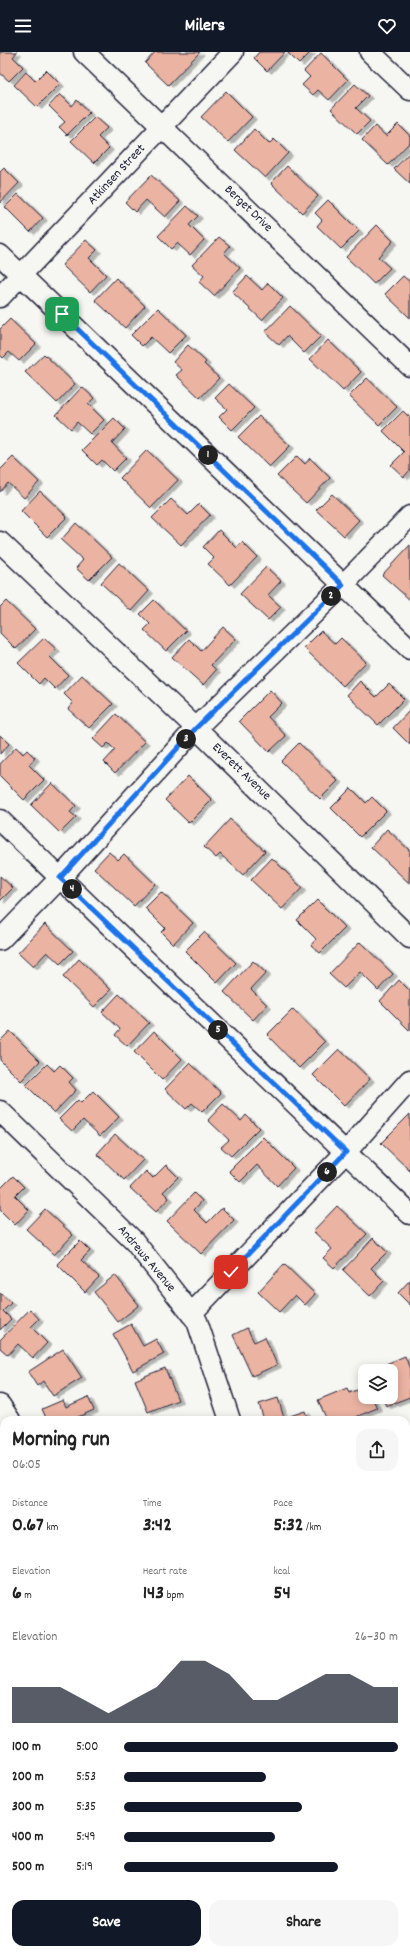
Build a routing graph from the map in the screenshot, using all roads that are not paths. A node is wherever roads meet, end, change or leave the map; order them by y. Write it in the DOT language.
graph roads {
  1 [pos="84,52"];
  2 [pos="233,52"];
  3 [pos="370,52"];
  4 [pos="410,90"];
  5 [pos="162,127"];
  6 [pos="0,255"];
  7 [pos="22,275"];
  8 [pos="0,297"];
  9 [pos="410,366"];
  10 [pos="410,516"];
  11 [pos="0,542"];
  12 [pos="343,585"];
  13 [pos="410,649"];
  14 [pos="196,728"];
  15 [pos="0,820"];
  16 [pos="60,878"];
  17 [pos="410,938"];
  18 [pos="0,940"];
  19 [pos="410,1080"];
  20 [pos="0,1111"];
  21 [pos="346,1152"];
  22 [pos="410,1214"];
  23 [pos="191,1314"];
  24 [pos="0,1405"];
  25 [pos="7,1416"];
  26 [pos="229,1416"];
  1 -- 5 [label="street, Berget Drive"];
  2 -- 5 [label="street, Atkinsen Street"];
  3 -- 4 [label="street"];
  5 -- 7 [label="street, Atkinsen Street"];
  5 -- 9 [label="street, Berget Drive"];
  6 -- 7 [label="street"];
  7 -- 8 [label="street, Atkinsen Street"];
  7 -- 12 [label="street"];
  10 -- 12 [label="street"];
  11 -- 14 [label="street, Everett Avenue"];
  12 -- 13 [label="street"];
  12 -- 14 [label="street"];
  14 -- 16 [label="street"];
  14 -- 17 [label="street, Everett Avenue"];
  15 -- 16 [label="street"];
  16 -- 18 [label="street"];
  16 -- 21 [label="street"];
  19 -- 21 [label="street"];
  20 -- 23 [label="street, Andrews Avenue"];
  21 -- 22 [label="street"];
  21 -- 23 [label="street"];
  23 -- 26 [label="street, Andrews Avenue"];
  24 -- 25 [label="street"];
}
